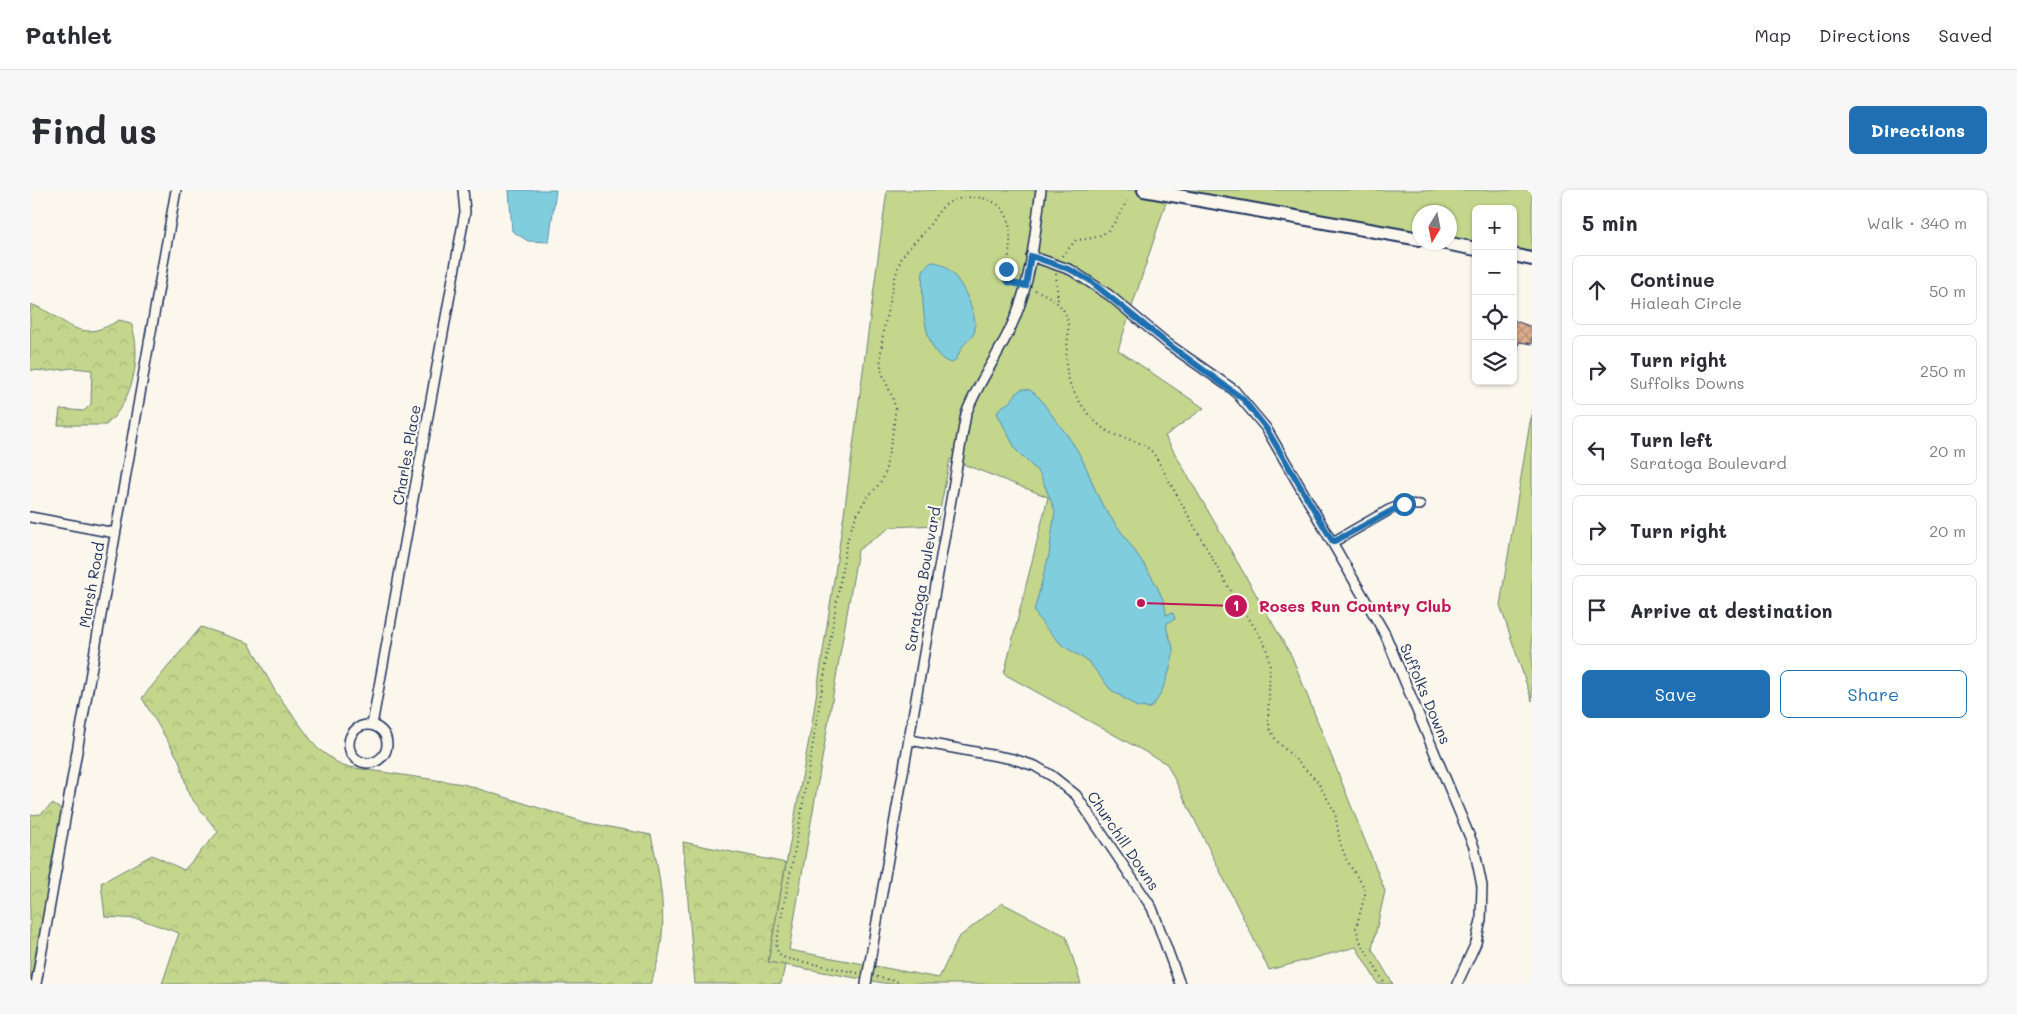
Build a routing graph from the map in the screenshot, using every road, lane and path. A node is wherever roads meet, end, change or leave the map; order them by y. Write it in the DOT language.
graph roads {
  1 [pos="176,190"];
  2 [pos="463,190"];
  3 [pos="1042,190"];
  4 [pos="1144,190"];
  5 [pos="1127,201"];
  6 [pos="1412,238"];
  7 [pos="1457,245"];
  8 [pos="1472,248"];
  9 [pos="1031,256"];
  10 [pos="1517,257"];
  11 [pos="1532,259"];
  12 [pos="1056,265"];
  13 [pos="1026,286"];
  14 [pos="1058,302"];
  15 [pos="1420,505"];
  16 [pos="30,517"];
  17 [pos="115,533"];
  18 [pos="1333,542"];
  19 [pos="372,726"];
  20 [pos="910,740"];
  21 [pos="867,980"];
  22 [pos="36,984"];
  23 [pos="906,984"];
  24 [pos="1180,984"];
  25 [pos="1385,984"];
  26 [pos="1457,984"];
  1 -- 17 [label="street, Marsh Road"];
  2 -- 19 [label="street, Charles Place"];
  3 -- 9 [label="street, Saratoga Boulevard"];
  4 -- 6 [label="street"];
  5 -- 12 [label="path"];
  7 -- 8 [label="street"];
  9 -- 12 [label="street, Suffolks Downs"];
  9 -- 13 [label="street, Saratoga Boulevard"];
  10 -- 11 [label="street"];
  12 -- 14 [label="path"];
  12 -- 18 [label="street, Suffolks Downs"];
  13 -- 14 [label="path"];
  13 -- 20 [label="street, Saratoga Boulevard"];
  13 -- 21 [label="path"];
  14 -- 25 [label="path"];
  15 -- 18 [label="street"];
  16 -- 17 [label="street"];
  17 -- 22 [label="street, Marsh Road"];
  18 -- 26 [label="street, Suffolks Downs"];
  19 -- 19 [label="street"];
  20 -- 21 [label="street, Saratoga Boulevard"];
  20 -- 24 [label="street, Churchill Downs"];
  21 -- 23 [label="path"];
}
